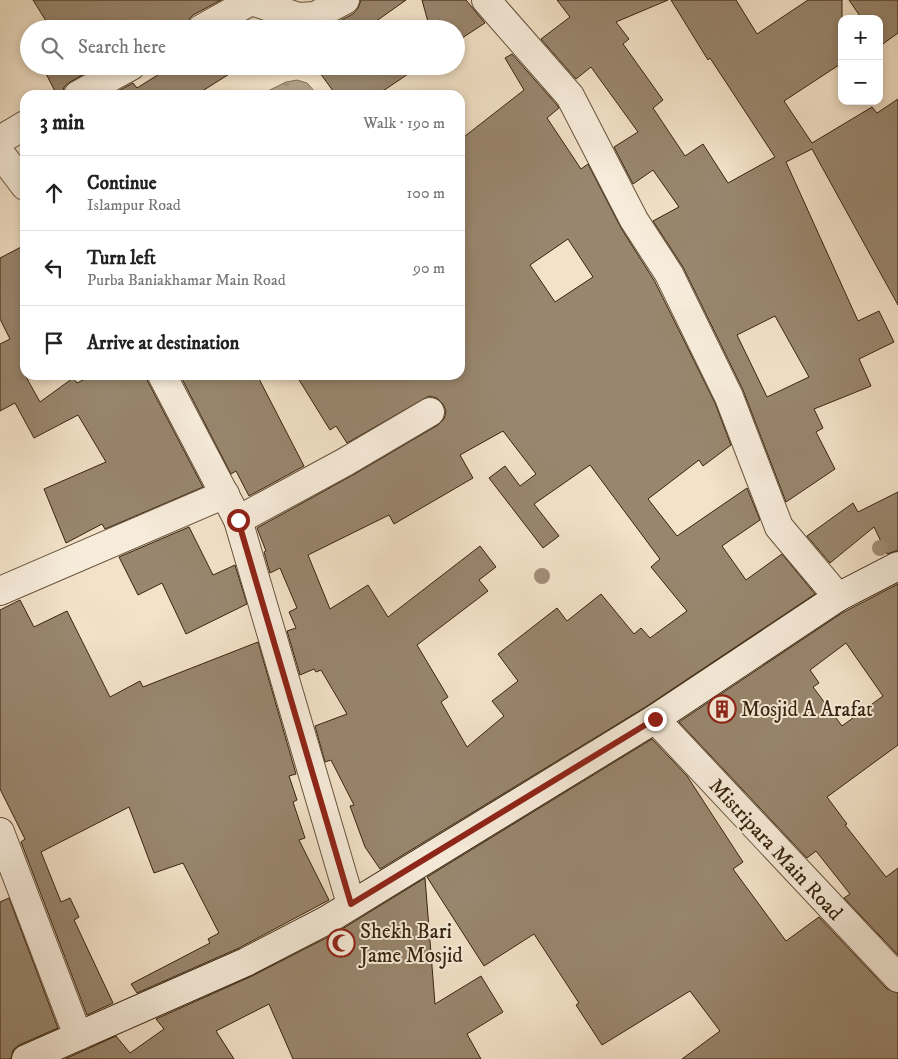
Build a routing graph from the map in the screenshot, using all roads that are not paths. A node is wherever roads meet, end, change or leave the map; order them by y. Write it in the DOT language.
graph roads {
  1 [pos="252,0"];
  2 [pos="345,0"];
  3 [pos="486,0"];
  4 [pos="217,20"];
  5 [pos="115,75"];
  6 [pos="87,90"];
  7 [pos="20,128"];
  8 [pos="0,140"];
  9 [pos="0,154"];
  10 [pos="20,180"];
  11 [pos="165,380"];
  12 [pos="430,412"];
  13 [pos="225,494"];
  14 [pos="238,520"];
  15 [pos="898,566"];
  16 [pos="0,591"];
  17 [pos="838,597"];
  18 [pos="655,719"];
  19 [pos="0,832"];
  20 [pos="351,904"];
  21 [pos="898,978"];
  22 [pos="79,1047"];
  23 [pos="26,1059"];
  1 -- 2 [label="street"];
  1 -- 4 [label="street"];
  3 -- 17 [label="street"];
  5 -- 6 [label="street"];
  7 -- 8 [label="street"];
  9 -- 10 [label="street"];
  11 -- 13 [label="street"];
  12 -- 14 [label="street"];
  13 -- 14 [label="street"];
  13 -- 16 [label="street"];
  14 -- 20 [label="street"];
  15 -- 17 [label="street"];
  17 -- 18 [label="street"];
  18 -- 20 [label="street"];
  18 -- 21 [label="street, Mistripara Main Road"];
  19 -- 22 [label="street"];
  20 -- 22 [label="street"];
  22 -- 23 [label="street"];
}
